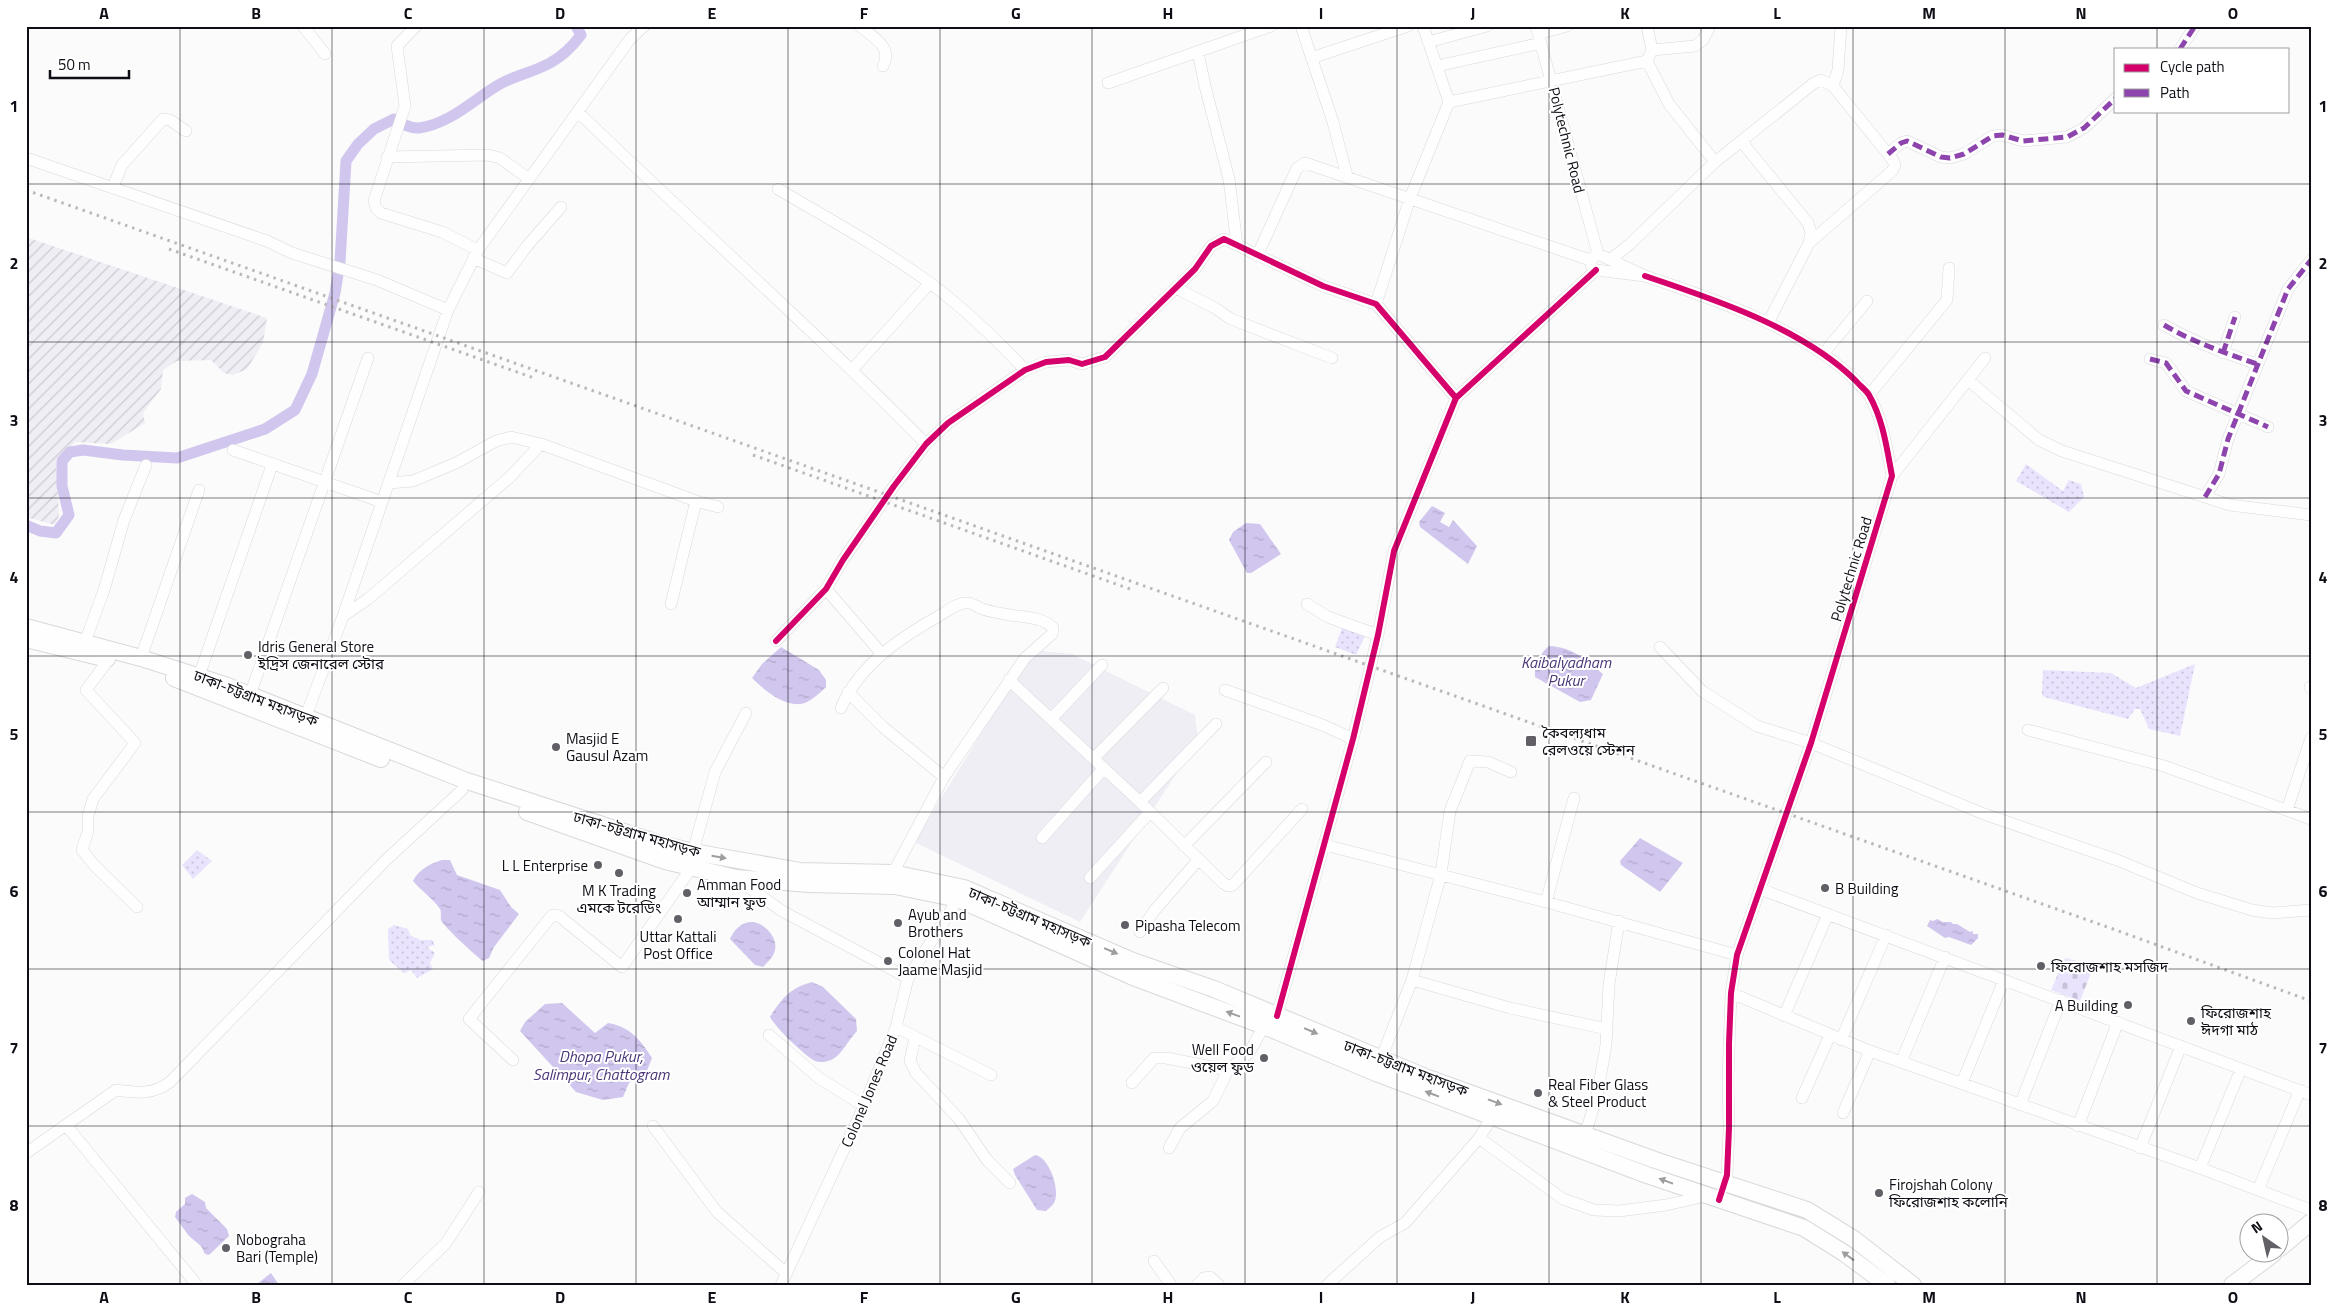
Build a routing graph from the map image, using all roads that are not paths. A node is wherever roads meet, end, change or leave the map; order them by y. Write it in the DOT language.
graph roads {
  1 [pos="304,26"];
  2 [pos="416,26"];
  3 [pos="644,26"];
  4 [pos="860,26"];
  5 [pos="1233,26"];
  6 [pos="1271,26"];
  7 [pos="1301,26"];
  8 [pos="1408,26"];
  9 [pos="1423,26"];
  10 [pos="1487,26"];
  11 [pos="1567,26"];
  12 [pos="1647,26"];
  13 [pos="1710,26"];
  14 [pos="1841,26"];
  15 [pos="2195,26"];
  16 [pos="1538,34"];
  17 [pos="1237,38"];
  18 [pos="1428,42"];
  19 [pos="2181,48"];
  20 [pos="1198,52"];
  21 [pos="325,54"];
  22 [pos="1649,56"];
  23 [pos="1311,58"];
  24 [pos="883,66"];
  25 [pos="1437,66"];
  26 [pos="1551,80"];
  27 [pos="1108,83"];
  28 [pos="1833,86"];
  29 [pos="2114,100"];
  30 [pos="1449,102"];
  31 [pos="578,113"];
  32 [pos="186,131"];
  33 [pos="1741,140"];
  34 [pos="1888,154"];
  35 [pos="387,157"];
  36 [pos="26,158"];
  37 [pos="1715,162"];
  38 [pos="1347,176"];
  39 [pos="529,179"];
  40 [pos="113,187"];
  41 [pos="778,189"];
  42 [pos="1410,198"];
  43 [pos="561,207"];
  44 [pos="1809,243"];
  45 [pos="1237,245"];
  46 [pos="476,254"];
  47 [pos="1257,256"];
  48 [pos="1611,259"];
  49 [pos="2311,260"];
  50 [pos="1595,262"];
  51 [pos="1949,268"];
  52 [pos="1645,276"];
  53 [pos="930,283"];
  54 [pos="1176,288"];
  55 [pos="1867,300"];
  56 [pos="1376,304"];
  57 [pos="448,310"];
  58 [pos="2235,317"];
  59 [pos="1768,323"];
  60 [pos="2164,325"];
  61 [pos="2223,353"];
  62 [pos="1823,354"];
  63 [pos="368,358"];
  64 [pos="1332,358"];
  65 [pos="1985,358"];
  66 [pos="2150,359"];
  67 [pos="2257,364"];
  68 [pos="852,370"];
  69 [pos="1025,370"];
  70 [pos="1968,380"];
  71 [pos="1868,395"];
  72 [pos="1456,398"];
  73 [pos="2239,414"];
  74 [pos="2268,427"];
  75 [pos="541,444"];
  76 [pos="926,444"];
  77 [pos="234,450"];
  78 [pos="272,464"];
  79 [pos="146,465"];
  80 [pos="1892,476"];
  81 [pos="325,483"];
  82 [pos="389,483"];
  83 [pos="199,490"];
  84 [pos="2205,497"];
  85 [pos="696,501"];
  86 [pos="382,502"];
  87 [pos="718,507"];
  88 [pos="2311,515"];
  89 [pos="826,589"];
  90 [pos="671,604"];
  91 [pos="1307,604"];
  92 [pos="344,616"];
  93 [pos="26,627"];
  94 [pos="1378,635"];
  95 [pos="26,639"];
  96 [pos="776,641"];
  97 [pos="85,642"];
  98 [pos="1660,648"];
  99 [pos="881,654"];
  100 [pos="141,658"];
  101 [pos="109,659"];
  102 [pos="1102,665"];
  103 [pos="199,676"];
  104 [pos="1009,680"];
  105 [pos="1163,688"];
  106 [pos="1225,690"];
  107 [pos="848,692"];
  108 [pos="250,694"];
  109 [pos="841,708"];
  110 [pos="746,713"];
  111 [pos="306,716"];
  112 [pos="1051,719"];
  113 [pos="1216,724"];
  114 [pos="2028,730"];
  115 [pos="2311,738"];
  116 [pos="1353,739"];
  117 [pos="1812,744"];
  118 [pos="1094,758"];
  119 [pos="1266,762"];
  120 [pos="1104,768"];
  121 [pos="1511,772"];
  122 [pos="944,777"];
  123 [pos="462,790"];
  124 [pos="1574,798"];
  125 [pos="1140,802"];
  126 [pos="1302,809"];
  127 [pos="2287,810"];
  128 [pos="1150,812"];
  129 [pos="2311,819"];
  130 [pos="1042,838"];
  131 [pos="1324,845"];
  132 [pos="1184,846"];
  133 [pos="1199,859"];
  134 [pos="692,860"];
  135 [pos="893,873"];
  136 [pos="1441,874"];
  137 [pos="736,878"];
  138 [pos="1090,878"];
  139 [pos="1760,889"];
  140 [pos="958,899"];
  141 [pos="1546,902"];
  142 [pos="137,907"];
  143 [pos="2311,910"];
  144 [pos="1828,914"];
  145 [pos="1619,921"];
  146 [pos="1140,932"];
  147 [pos="1886,936"];
  148 [pos="1737,955"];
  149 [pos="1944,957"];
  150 [pos="908,978"];
  151 [pos="1412,980"];
  152 [pos="2004,980"];
  153 [pos="1732,993"];
  154 [pos="2061,1000"];
  155 [pos="1784,1016"];
  156 [pos="1271,1021"];
  157 [pos="2118,1022"];
  158 [pos="896,1027"];
  159 [pos="1607,1029"];
  160 [pos="769,1035"];
  161 [pos="1830,1035"];
  162 [pos="915,1037"];
  163 [pos="1841,1040"];
  164 [pos="2181,1046"];
  165 [pos="1870,1051"];
  166 [pos="513,1060"];
  167 [pos="1901,1062"];
  168 [pos="1379,1066"];
  169 [pos="2241,1069"];
  170 [pos="1228,1070"];
  171 [pos="991,1075"];
  172 [pos="1132,1083"];
  173 [pos="1962,1083"];
  174 [pos="2305,1093"];
  175 [pos="1802,1098"];
  176 [pos="2020,1105"];
  177 [pos="864,1106"];
  178 [pos="1843,1112"];
  179 [pos="1492,1117"];
  180 [pos="66,1125"];
  181 [pos="653,1126"];
  182 [pos="2078,1126"];
  183 [pos="1585,1135"];
  184 [pos="1479,1138"];
  185 [pos="1168,1148"];
  186 [pos="2140,1148"];
  187 [pos="26,1153"];
  188 [pos="2200,1168"];
  189 [pos="1010,1183"];
  190 [pos="2258,1190"];
  191 [pos="479,1192"];
  192 [pos="1716,1193"];
  193 [pos="2311,1210"];
  194 [pos="2311,1222"];
  195 [pos="2290,1240"];
  196 [pos="1154,1261"];
  197 [pos="2260,1264"];
  198 [pos="786,1273"];
  199 [pos="197,1285"];
  200 [pos="403,1285"];
  201 [pos="781,1285"];
  202 [pos="1171,1285"];
  203 [pos="1197,1285"];
  204 [pos="1219,1285"];
  205 [pos="1327,1285"];
  206 [pos="1887,1285"];
  207 [pos="1913,1285"];
  208 [pos="2232,1285"];
  1 -- 21 [label="street"];
  2 -- 35 [label="street"];
  3 -- 31 [label="street"];
  4 -- 24 [label="street"];
  5 -- 17 [label="street"];
  6 -- 17 [label="street"];
  7 -- 23 [label="street"];
  8 -- 23 [label="street"];
  9 -- 18 [label="street"];
  10 -- 18 [label="street"];
  11 -- 16 [label="street"];
  12 -- 22 [label="street"];
  13 -- 22 [label="street"];
  14 -- 28 [label="street"];
  15 -- 19 [label="street"];
  16 -- 25 [label="street"];
  16 -- 26 [label="street, Polytechnic Road"];
  17 -- 20 [label="street"];
  18 -- 25 [label="street"];
  20 -- 27 [label="street"];
  20 -- 45 [label="street"];
  22 -- 26 [label="street"];
  22 -- 37 [label="street"];
  23 -- 38 [label="street"];
  25 -- 30 [label="street"];
  26 -- 30 [label="street"];
  26 -- 50 [label="street, Polytechnic Road"];
  28 -- 33 [label="street"];
  28 -- 34 [label="street"];
  29 -- 34 [label="street"];
  30 -- 42 [label="street"];
  31 -- 39 [label="street"];
  31 -- 68 [label="street"];
  32 -- 40 [label="street"];
  33 -- 37 [label="street"];
  33 -- 44 [label="street"];
  34 -- 44 [label="street"];
  35 -- 39 [label="street"];
  35 -- 46 [label="street"];
  36 -- 40 [label="street"];
  37 -- 48 [label="street"];
  38 -- 42 [label="street"];
  38 -- 47 [label="street"];
  39 -- 46 [label="street"];
  40 -- 57 [label="street"];
  41 -- 53 [label="street"];
  42 -- 50 [label="street"];
  42 -- 56 [label="street"];
  43 -- 46 [label="street"];
  44 -- 59 [label="street"];
  45 -- 47 [label="street"];
  45 -- 54 [label="street"];
  46 -- 57 [label="street"];
  47 -- 56 [label="street"];
  48 -- 50 [label="street, Polytechnic Road"];
  48 -- 52 [label="street, Polytechnic Road"];
  49 -- 67 [label="street"];
  50 -- 52 [label="street, Polytechnic Road"];
  50 -- 72 [label="street"];
  51 -- 71 [label="street"];
  52 -- 59 [label="street, Polytechnic Road"];
  53 -- 68 [label="street"];
  53 -- 69 [label="street"];
  54 -- 64 [label="street"];
  54 -- 69 [label="street"];
  55 -- 62 [label="street"];
  56 -- 72 [label="street"];
  57 -- 82 [label="street"];
  58 -- 61 [label="street"];
  59 -- 62 [label="street, Polytechnic Road"];
  60 -- 61 [label="street"];
  61 -- 67 [label="street"];
  62 -- 71 [label="street, Polytechnic Road"];
  63 -- 81 [label="street"];
  65 -- 70 [label="street"];
  66 -- 73 [label="street"];
  67 -- 73 [label="street"];
  68 -- 76 [label="street"];
  69 -- 76 [label="street"];
  70 -- 80 [label="street"];
  70 -- 84 [label="street"];
  71 -- 80 [label="street, Polytechnic Road"];
  72 -- 94 [label="street"];
  73 -- 74 [label="street"];
  73 -- 84 [label="street"];
  75 -- 82 [label="street"];
  75 -- 85 [label="street"];
  75 -- 92 [label="street"];
  76 -- 89 [label="street"];
  77 -- 78 [label="street"];
  78 -- 81 [label="street"];
  78 -- 103 [label="street"];
  79 -- 97 [label="street"];
  80 -- 117 [label="street, Polytechnic Road"];
  81 -- 86 [label="street"];
  81 -- 108 [label="street"];
  82 -- 86 [label="street"];
  83 -- 100 [label="street"];
  84 -- 88 [label="street"];
  85 -- 87 [label="street"];
  85 -- 90 [label="street"];
  86 -- 92 [label="street"];
  89 -- 96 [label="street"];
  89 -- 99 [label="street"];
  91 -- 94 [label="street"];
  92 -- 111 [label="street"];
  93 -- 97 [label="highway, ঢাকা-চট্টগ্রাম মহাসড়ক"];
  94 -- 116 [label="street"];
  95 -- 101 [label="highway, ঢাকা-চট্টগ্রাম মহাসড়ক"];
  97 -- 100 [label="highway, ঢাকা-চট্টগ্রাম মহাসড়ক"];
  98 -- 117 [label="street"];
  99 -- 104 [label="street"];
  99 -- 107 [label="street"];
  100 -- 103 [label="highway, ঢাকা-চট্টগ্রাম মহাসড়ক"];
  101 -- 123 [label="highway, ঢাকা-চট্টগ্রাম মহাসড়ক"];
  101 -- 142 [label="street"];
  102 -- 112 [label="street"];
  103 -- 108 [label="highway, ঢাকা-চট্টগ্রাম মহাসড়ক"];
  104 -- 112 [label="street"];
  104 -- 122 [label="street"];
  105 -- 118 [label="street"];
  106 -- 116 [label="street"];
  107 -- 109 [label="street"];
  107 -- 122 [label="street"];
  108 -- 111 [label="highway, ঢাকা-চট্টগ্রাম মহাসড়ক"];
  110 -- 134 [label="street"];
  111 -- 134 [label="highway, ঢাকা-চট্টগ্রাম মহাসড়ক"];
  112 -- 118 [label="street"];
  113 -- 125 [label="street"];
  114 -- 127 [label="street"];
  115 -- 127 [label="street"];
  116 -- 131 [label="street"];
  117 -- 139 [label="street, Polytechnic Road"];
  117 -- 143 [label="street"];
  118 -- 120 [label="street"];
  119 -- 132 [label="street"];
  120 -- 125 [label="street"];
  120 -- 130 [label="street"];
  121 -- 136 [label="street"];
  122 -- 135 [label="street"];
  123 -- 134 [label="highway, ঢাকা-চট্টগ্রাম মহাসড়ক"];
  123 -- 180 [label="street"];
  124 -- 141 [label="street"];
  125 -- 128 [label="street"];
  126 -- 133 [label="street"];
  127 -- 129 [label="street"];
  128 -- 132 [label="street"];
  128 -- 138 [label="street"];
  131 -- 136 [label="street"];
  131 -- 156 [label="street"];
  132 -- 133 [label="street"];
  133 -- 146 [label="street"];
  134 -- 135 [label="highway, ঢাকা-চট্টগ্রাম মহাসড়ক, one-way"];
  134 -- 137 [label="highway, ঢাকা-চট্টগ্রাম মহাসড়ক"];
  134 -- 166 [label="street"];
  135 -- 156 [label="highway, ঢাকা-চট্টগ্রাম মহাসড়ক, one-way"];
  136 -- 141 [label="street"];
  136 -- 151 [label="street"];
  137 -- 140 [label="highway, ঢাকা-চট্টগ্রাম মহাসড়ক"];
  137 -- 150 [label="street"];
  139 -- 144 [label="street"];
  139 -- 148 [label="street, Polytechnic Road"];
  140 -- 150 [label="street, Colonel Jones Road"];
  156 -- 140 [label="highway, ঢাকা-চট্টগ্রাম মহাসড়ক, one-way"];
  141 -- 145 [label="street"];
  144 -- 147 [label="street"];
  144 -- 155 [label="street"];
  145 -- 148 [label="street"];
  145 -- 159 [label="street"];
  147 -- 149 [label="street"];
  147 -- 163 [label="street"];
  148 -- 153 [label="street, Polytechnic Road"];
  149 -- 152 [label="street"];
  149 -- 167 [label="street"];
  150 -- 158 [label="street, Colonel Jones Road"];
  151 -- 159 [label="street"];
  151 -- 168 [label="street"];
  152 -- 154 [label="street"];
  152 -- 173 [label="street"];
  153 -- 155 [label="street"];
  153 -- 192 [label="street, Polytechnic Road"];
  154 -- 157 [label="street"];
  154 -- 176 [label="street"];
  155 -- 161 [label="street"];
  156 -- 168 [label="highway, ঢাকা-চট্টগ্রাম মহাসড়ক"];
  156 -- 170 [label="street"];
  157 -- 164 [label="street"];
  157 -- 182 [label="street"];
  158 -- 162 [label="street"];
  158 -- 177 [label="street, Colonel Jones Road"];
  159 -- 183 [label="street"];
  160 -- 177 [label="street"];
  161 -- 163 [label="street"];
  161 -- 175 [label="street"];
  162 -- 171 [label="street"];
  162 -- 189 [label="street"];
  163 -- 165 [label="street"];
  164 -- 169 [label="street"];
  164 -- 186 [label="street"];
  165 -- 167 [label="street"];
  165 -- 178 [label="street"];
  167 -- 173 [label="street"];
  179 -- 168 [label="highway, ঢাকা-চট্টগ্রাম মহাসড়ক, one-way"];
  168 -- 183 [label="highway, ঢাকা-চট্টগ্রাম মহাসড়ক, one-way"];
  169 -- 174 [label="street"];
  169 -- 188 [label="street"];
  170 -- 172 [label="street"];
  170 -- 185 [label="street"];
  173 -- 176 [label="street"];
  174 -- 190 [label="street"];
  176 -- 182 [label="street"];
  177 -- 198 [label="street, Colonel Jones Road"];
  179 -- 184 [label="street"];
  192 -- 179 [label="highway, ঢাকা-চট্টগ্রাম মহাসড়ক, one-way"];
  180 -- 187 [label="street"];
  180 -- 199 [label="street"];
  181 -- 198 [label="street"];
  182 -- 186 [label="street"];
  183 -- 192 [label="highway, ঢাকা-চট্টগ্রাম মহাসড়ক"];
  184 -- 192 [label="street"];
  184 -- 205 [label="street"];
  186 -- 188 [label="street"];
  188 -- 190 [label="street"];
  190 -- 193 [label="street"];
  191 -- 200 [label="street"];
  206 -- 192 [label="highway, ঢাকা-চট্টগ্রাম মহাসড়ক, one-way"];
  192 -- 207 [label="highway, ঢাকা-চট্টগ্রাম মহাসড়ক"];
  194 -- 195 [label="highway"];
  196 -- 202 [label="street"];
  197 -- 208 [label="highway"];
  198 -- 201 [label="street, Colonel Jones Road"];
  203 -- 204 [label="street"];
}
